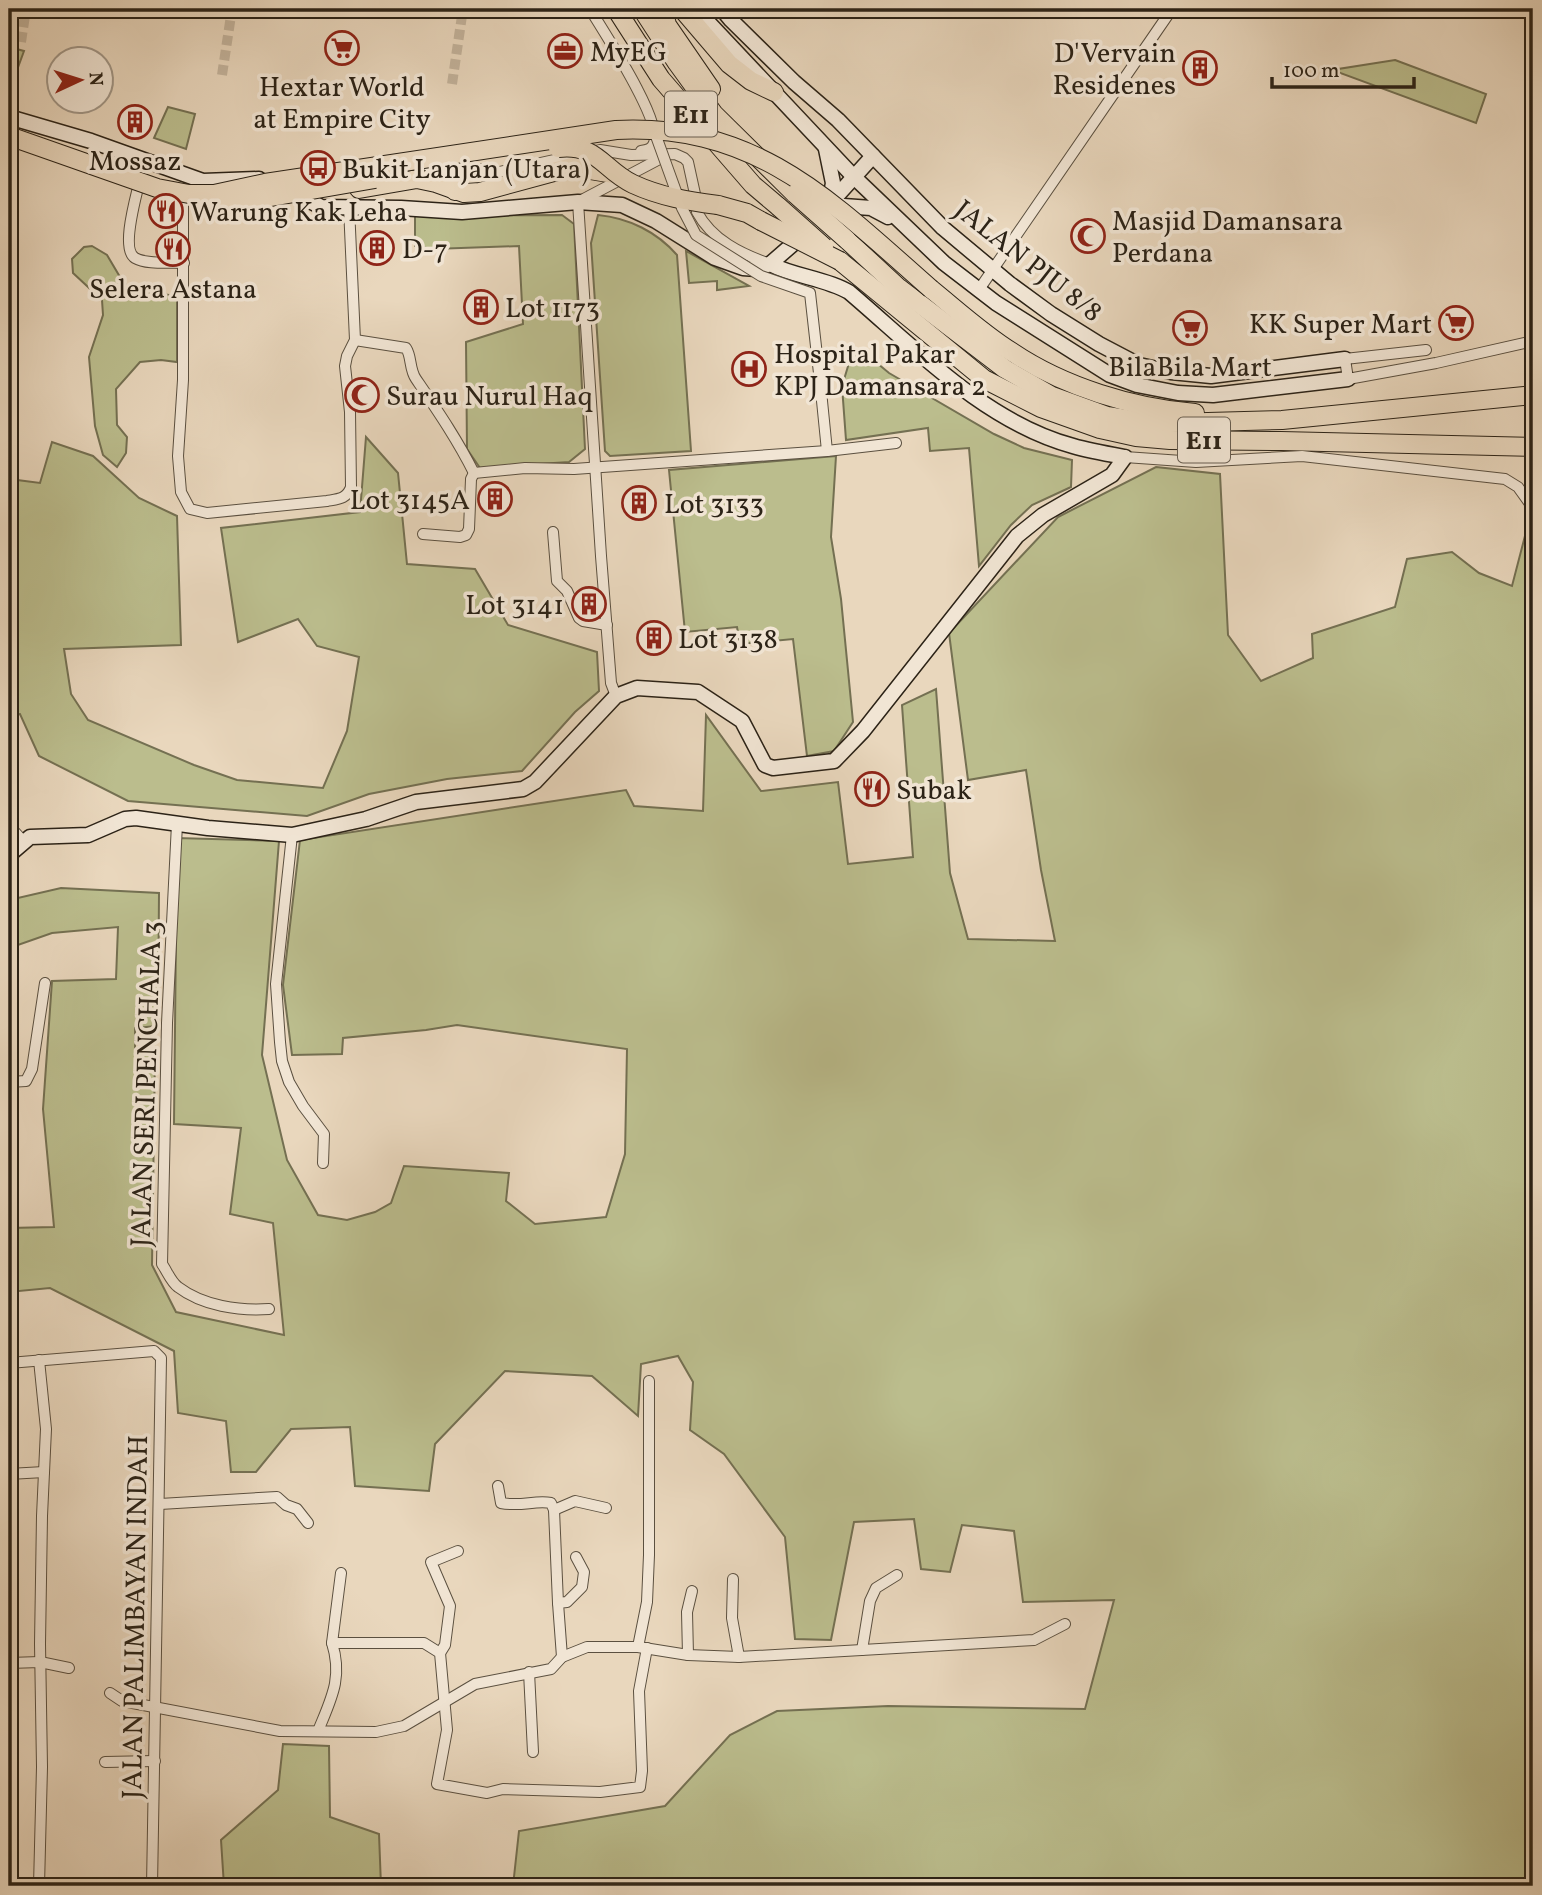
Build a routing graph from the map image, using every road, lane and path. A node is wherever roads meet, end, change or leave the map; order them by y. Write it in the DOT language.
graph roads {
  1 [pos="590,9"];
  2 [pos="616,9"];
  3 [pos="682,9"];
  4 [pos="698,9"];
  5 [pos="722,9"];
  6 [pos="1172,9"];
  7 [pos="648,10"];
  8 [pos="774,92"];
  9 [pos="9,117"];
  10 [pos="674,130"];
  11 [pos="656,136"];
  12 [pos="9,137"];
  13 [pos="9,148"];
  14 [pos="826,148"];
  15 [pos="634,149"];
  16 [pos="671,154"];
  17 [pos="873,156"];
  18 [pos="480,173"];
  19 [pos="141,175"];
  20 [pos="167,176"];
  21 [pos="854,177"];
  22 [pos="614,178"];
  23 [pos="261,179"];
  24 [pos="286,188"];
  25 [pos="183,190"];
  26 [pos="455,191"];
  27 [pos="695,194"];
  28 [pos="578,202"];
  29 [pos="622,205"];
  30 [pos="349,207"];
  31 [pos="826,208"];
  32 [pos="697,212"];
  33 [pos="902,224"];
  34 [pos="716,236"];
  35 [pos="696,240"];
  36 [pos="793,244"];
  37 [pos="840,261"];
  38 [pos="184,263"];
  39 [pos="770,264"];
  40 [pos="992,270"];
  41 [pos="978,291"];
  42 [pos="355,341"];
  43 [pos="1533,341"];
  44 [pos="1393,354"];
  45 [pos="1413,357"];
  46 [pos="1345,359"];
  47 [pos="1436,363"];
  48 [pos="1377,373"];
  49 [pos="1348,379"];
  50 [pos="1533,395"];
  51 [pos="1282,420"];
  52 [pos="896,443"];
  53 [pos="1533,447"];
  54 [pos="827,450"];
  55 [pos="1125,457"];
  56 [pos="595,467"];
  57 [pos="474,473"];
  58 [pos="1533,508"];
  59 [pos="553,532"];
  60 [pos="423,534"];
  61 [pos="607,625"];
  62 [pos="616,696"];
  63 [pos="177,824"];
  64 [pos="9,828"];
  65 [pos="292,835"];
  66 [pos="24,842"];
  67 [pos="9,855"];
  68 [pos="45,984"];
  69 [pos="9,1082"];
  70 [pos="323,1163"];
  71 [pos="269,1309"];
  72 [pos="39,1360"];
  73 [pos="9,1363"];
  74 [pos="649,1381"];
  75 [pos="44,1472"];
  76 [pos="9,1474"];
  77 [pos="498,1486"];
  78 [pos="160,1504"];
  79 [pos="606,1508"];
  80 [pos="554,1510"];
  81 [pos="308,1523"];
  82 [pos="458,1551"];
  83 [pos="576,1557"];
  84 [pos="341,1573"];
  85 [pos="897,1575"];
  86 [pos="733,1579"];
  87 [pos="692,1591"];
  88 [pos="558,1603"];
  89 [pos="1065,1624"];
  90 [pos="332,1643"];
  91 [pos="643,1647"];
  92 [pos="862,1650"];
  93 [pos="440,1653"];
  94 [pos="688,1655"];
  95 [pos="562,1657"];
  96 [pos="739,1657"];
  97 [pos="40,1662"];
  98 [pos="9,1663"];
  99 [pos="69,1668"];
  100 [pos="529,1672"];
  101 [pos="110,1693"];
  102 [pos="445,1702"];
  103 [pos="155,1707"];
  104 [pos="318,1731"];
  105 [pos="533,1752"];
  106 [pos="155,1761"];
  107 [pos="104,1762"];
  108 [pos="39,1886"];
  109 [pos="152,1886"];
  1 -- 11 [label="street"];
  2 -- 37 [label="highway, E11, bridge"];
  3 -- 8 [label="highway"];
  4 -- 8 [label="street, JALAN PJU 8/8"];
  5 -- 17 [label="street, JALAN PJU 8/8"];
  6 -- 40 [label="street"];
  7 -- 51 [label="highway, E11, bridge"];
  8 -- 14 [label="street, JALAN PJU 8/8"];
  9 -- 20 [label="street"];
  10 -- 16 [label="street"];
  11 -- 15 [label="street"];
  11 -- 35 [label="street, bridge"];
  12 -- 19 [label="street"];
  12 -- 51 [label="highway, bridge"];
  13 -- 22 [label="highway, bridge"];
  14 -- 21 [label="street, JALAN PJU 8/8"];
  14 -- 31 [label="street"];
  16 -- 18 [label="street"];
  16 -- 22 [label="street"];
  16 -- 27 [label="street"];
  17 -- 21 [label="street"];
  17 -- 40 [label="street, JALAN PJU 8/8"];
  18 -- 23 [label="street"];
  18 -- 26 [label="highway"];
  19 -- 20 [label="street"];
  19 -- 38 [label="street"];
  20 -- 23 [label="street"];
  20 -- 25 [label="street"];
  21 -- 31 [label="street"];
  21 -- 33 [label="street, JALAN PJU 8/8"];
  22 -- 26 [label="highway"];
  22 -- 28 [label="street"];
  22 -- 29 [label="street"];
  22 -- 37 [label="highway, bridge"];
  24 -- 25 [label="street"];
  24 -- 26 [label="highway"];
  24 -- 30 [label="street"];
  25 -- 38 [label="street"];
  28 -- 29 [label="street"];
  28 -- 30 [label="street"];
  28 -- 56 [label="street"];
  29 -- 35 [label="street"];
  30 -- 42 [label="street"];
  31 -- 33 [label="street"];
  32 -- 34 [label="street"];
  33 -- 41 [label="street, JALAN PJU 8/8"];
  34 -- 35 [label="street"];
  34 -- 39 [label="street"];
  35 -- 39 [label="street"];
  35 -- 54 [label="street, bridge"];
  36 -- 39 [label="street"];
  37 -- 53 [label="highway, E11"];
  38 -- 42 [label="street"];
  39 -- 55 [label="street"];
  40 -- 41 [label="street"];
  40 -- 46 [label="street, JALAN PJU 8/8"];
  41 -- 49 [label="street, JALAN PJU 8/8"];
  42 -- 57 [label="street"];
  43 -- 47 [label="street"];
  44 -- 45 [label="street"];
  44 -- 45 [label="street, JALAN PJU 8/8"];
  44 -- 46 [label="street, JALAN PJU 8/8"];
  45 -- 47 [label="street"];
  45 -- 48 [label="street"];
  46 -- 49 [label="street"];
  47 -- 48 [label="street"];
  48 -- 49 [label="street, JALAN PJU 8/8"];
  50 -- 51 [label="highway, E11"];
  52 -- 54 [label="street"];
  54 -- 56 [label="street"];
  55 -- 58 [label="street"];
  55 -- 62 [label="street"];
  56 -- 57 [label="street"];
  56 -- 61 [label="street"];
  57 -- 60 [label="street"];
  59 -- 61 [label="street"];
  61 -- 62 [label="street"];
  62 -- 65 [label="street"];
  63 -- 65 [label="street"];
  63 -- 66 [label="street"];
  63 -- 71 [label="street, JALAN SERI PENCHALA 3"];
  64 -- 66 [label="street"];
  65 -- 70 [label="street"];
  66 -- 67 [label="street"];
  68 -- 69 [label="street"];
  72 -- 73 [label="street"];
  72 -- 75 [label="street"];
  72 -- 78 [label="street, JALAN PALIMBAYAN INDAH"];
  74 -- 91 [label="street"];
  75 -- 76 [label="street"];
  75 -- 97 [label="street"];
  77 -- 80 [label="street"];
  78 -- 81 [label="street"];
  78 -- 103 [label="street, JALAN PALIMBAYAN INDAH"];
  79 -- 80 [label="street"];
  80 -- 88 [label="street"];
  82 -- 93 [label="street"];
  83 -- 88 [label="street"];
  84 -- 90 [label="street"];
  85 -- 92 [label="street"];
  86 -- 96 [label="street"];
  87 -- 94 [label="street"];
  88 -- 95 [label="street"];
  89 -- 92 [label="street"];
  90 -- 93 [label="street"];
  90 -- 104 [label="street"];
  91 -- 94 [label="street"];
  91 -- 95 [label="street"];
  91 -- 102 [label="street"];
  92 -- 96 [label="street"];
  93 -- 102 [label="street"];
  94 -- 96 [label="street"];
  95 -- 100 [label="street"];
  97 -- 98 [label="street"];
  97 -- 99 [label="street"];
  97 -- 108 [label="street"];
  100 -- 102 [label="street"];
  100 -- 105 [label="street"];
  101 -- 103 [label="street"];
  102 -- 104 [label="street"];
  103 -- 104 [label="street"];
  103 -- 106 [label="street, JALAN PALIMBAYAN INDAH"];
  106 -- 107 [label="street"];
  106 -- 109 [label="street, JALAN PALIMBAYAN INDAH"];
}
